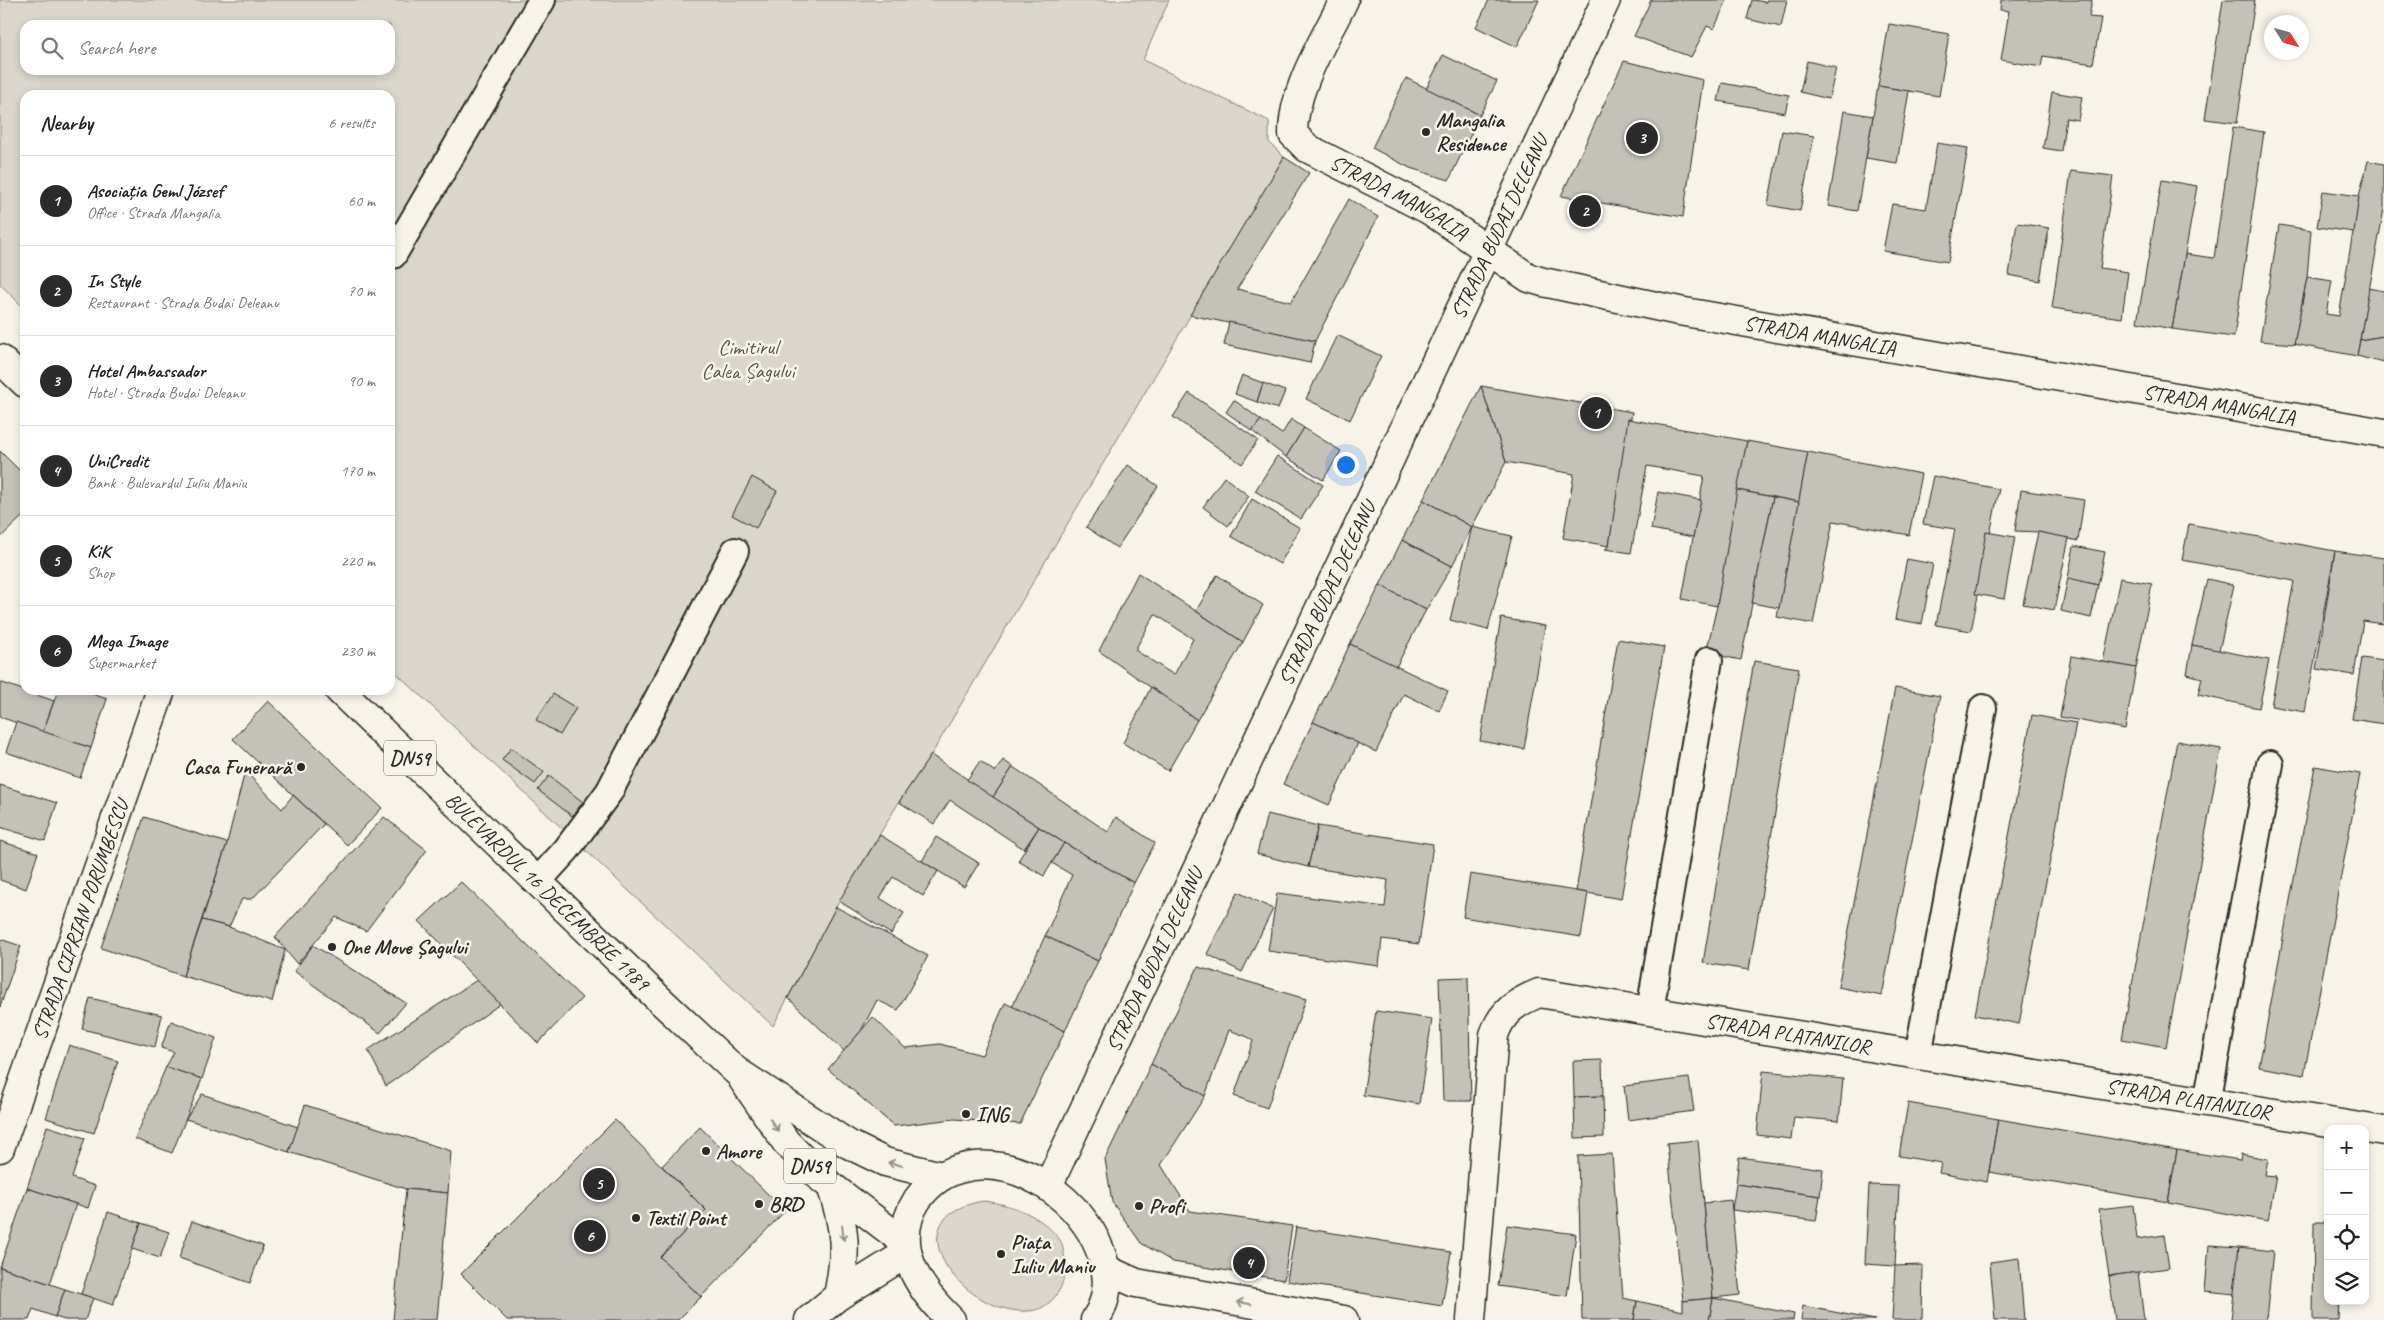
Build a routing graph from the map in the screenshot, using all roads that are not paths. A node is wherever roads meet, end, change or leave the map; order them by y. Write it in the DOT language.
graph roads {
  1 [pos="542,0"];
  2 [pos="1606,0"];
  3 [pos="1335,3"];
  4 [pos="1488,251"];
  5 [pos="395,252"];
  6 [pos="0,358"];
  7 [pos="20,378"];
  8 [pos="2384,433"];
  9 [pos="735,551"];
  10 [pos="1709,660"];
  11 [pos="159,695"];
  12 [pos="344,695"];
  13 [pos="1983,708"];
  14 [pos="2270,764"];
  15 [pos="537,882"];
  16 [pos="1650,1011"];
  17 [pos="1918,1055"];
  18 [pos="736,1071"];
  19 [pos="2207,1102"];
  20 [pos="2384,1131"];
  21 [pos="0,1148"];
  22 [pos="942,1176"];
  23 [pos="830,1186"];
  24 [pos="1048,1186"];
  25 [pos="906,1248"];
  26 [pos="1107,1270"];
  27 [pos="838,1296"];
  28 [pos="809,1320"];
  29 [pos="951,1320"];
  30 [pos="1095,1320"];
  31 [pos="1344,1320"];
  32 [pos="1472,1320"];
  1 -- 5 [label="street"];
  2 -- 4 [label="main road, STRADA BUDAI DELEANU"];
  3 -- 4 [label="main road, STRADA MANGALIA"];
  4 -- 8 [label="main road, STRADA MANGALIA"];
  4 -- 24 [label="main road, STRADA BUDAI DELEANU"];
  6 -- 7 [label="main road"];
  9 -- 15 [label="street"];
  10 -- 16 [label="street"];
  11 -- 21 [label="main road, STRADA CIPRIAN PORUMBESCU"];
  12 -- 15 [label="main road, BULEVARDUL 16 DECEMBRIE 1989 / DN59"];
  13 -- 17 [label="street"];
  14 -- 19 [label="street"];
  15 -- 18 [label="main road, BULEVARDUL 16 DECEMBRIE 1989 / DN59"];
  16 -- 17 [label="main road, STRADA PLATANILOR"];
  16 -- 32 [label="main road, STRADA PLATANILOR"];
  17 -- 19 [label="main road, STRADA PLATANILOR"];
  22 -- 18 [label="main road, BULEVARDUL 16 DECEMBRIE 1989 / DN59, one-way"];
  18 -- 23 [label="main road, BULEVARDUL 16 DECEMBRIE 1989 / DN59, one-way"];
  19 -- 20 [label="main road, STRADA PLATANILOR"];
  22 -- 24 [label="main road"];
  22 -- 25 [label="main road"];
  23 -- 25 [label="main road, BULEVARDUL 16 DECEMBRIE 1989 / DN59"];
  23 -- 27 [label="main road, one-way"];
  24 -- 26 [label="main road"];
  25 -- 27 [label="main road"];
  25 -- 29 [label="main road, DN59"];
  26 -- 30 [label="main road"];
  31 -- 26 [label="main road, one-way"];
  27 -- 28 [label="main road"];
}
